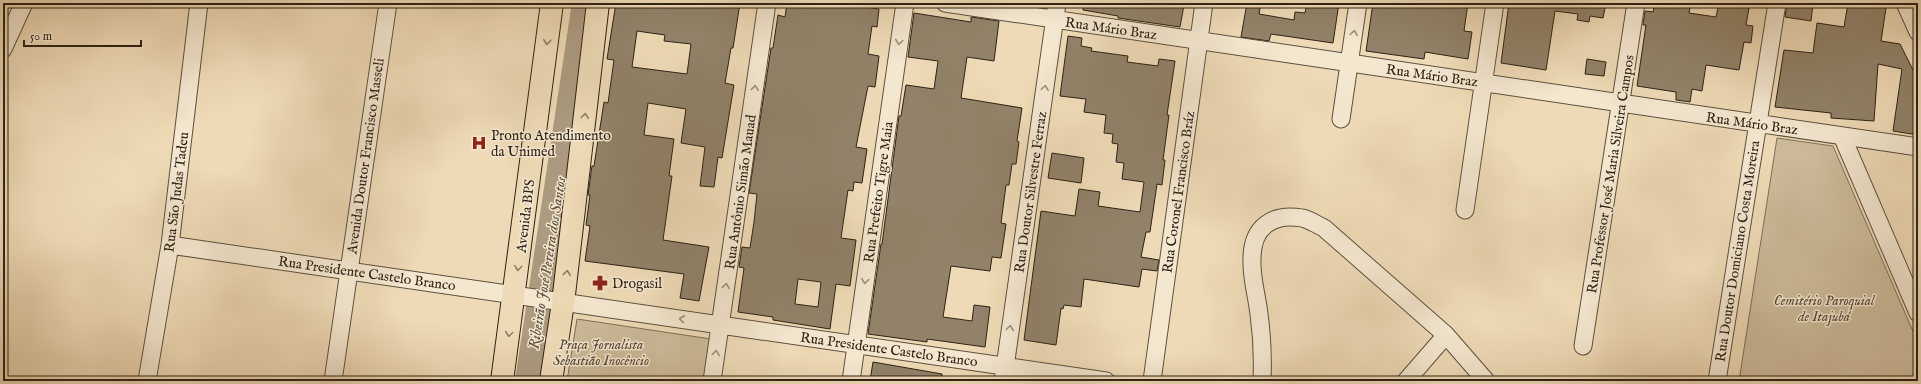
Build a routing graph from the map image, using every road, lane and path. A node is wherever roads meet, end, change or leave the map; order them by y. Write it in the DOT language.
graph roads {
  1 [pos="24,3"];
  2 [pos="199,3"];
  3 [pos="388,3"];
  4 [pos="552,3"];
  5 [pos="598,3"];
  6 [pos="768,3"];
  7 [pos="905,3"];
  8 [pos="945,3"];
  9 [pos="1204,3"];
  10 [pos="1358,3"];
  11 [pos="1495,3"];
  12 [pos="1636,3"];
  13 [pos="1777,3"];
  14 [pos="1905,3"];
  15 [pos="1056,11"];
  16 [pos="1918,32"];
  17 [pos="1199,41"];
  18 [pos="3,48"];
  19 [pos="1350,63"];
  20 [pos="1483,83"];
  21 [pos="1621,103"];
  22 [pos="1341,119"];
  23 [pos="1757,123"];
  24 [pos="1842,136"];
  25 [pos="1918,147"];
  26 [pos="1465,210"];
  27 [pos="170,245"];
  28 [pos="349,270"];
  29 [pos="518,296"];
  30 [pos="560,302"];
  31 [pos="1918,313"];
  32 [pos="720,325"];
  33 [pos="1446,334"];
  34 [pos="856,344"];
  35 [pos="1583,346"];
  36 [pos="1004,374"];
  37 [pos="147,381"];
  38 [pos="333,381"];
  39 [pos="502,381"];
  40 [pos="551,381"];
  41 [pos="712,381"];
  42 [pos="851,381"];
  43 [pos="1106,381"];
  44 [pos="1152,381"];
  45 [pos="1262,381"];
  46 [pos="1406,381"];
  47 [pos="1486,381"];
  48 [pos="1718,381"];
  1 -- 18 [label="street"];
  2 -- 27 [label="street, Rua São Judas Tadeu"];
  3 -- 28 [label="street, Avenida Doutor Francisco Masseli"];
  4 -- 29 [label="main road, Avenida BPS, one-way"];
  30 -- 5 [label="main road, one-way"];
  32 -- 6 [label="street, Rua Antônio Simão Mauad, one-way"];
  7 -- 34 [label="street, Rua Prefeito Tigre Maia, one-way"];
  8 -- 15 [label="street, Rua Mário Braz"];
  9 -- 17 [label="street, Rua Coronel Francisco Bráz"];
  19 -- 10 [label="street, one-way"];
  11 -- 20 [label="street"];
  12 -- 21 [label="street, Rua Professor José Maria Silveira Campos"];
  13 -- 23 [label="street, Rua Doutor Domiciano Costa Moreira"];
  14 -- 16 [label="street"];
  15 -- 17 [label="street, Rua Mário Braz"];
  36 -- 15 [label="street, Rua Doutor Silvestre Ferraz, one-way"];
  17 -- 19 [label="street, Rua Mário Braz"];
  17 -- 44 [label="street, Rua Coronel Francisco Bráz"];
  19 -- 20 [label="street, Rua Mário Braz"];
  19 -- 22 [label="street"];
  20 -- 21 [label="street, Rua Mário Braz"];
  20 -- 26 [label="street"];
  21 -- 23 [label="street, Rua Mário Braz"];
  21 -- 35 [label="street, Rua Professor José Maria Silveira Campos"];
  23 -- 24 [label="street, Rua Mário Braz"];
  23 -- 48 [label="street, Rua Doutor Domiciano Costa Moreira"];
  24 -- 25 [label="street, Rua Mário Braz"];
  24 -- 31 [label="street"];
  27 -- 28 [label="street, Rua Presidente Castelo Branco"];
  27 -- 37 [label="street, Rua São Judas Tadeu"];
  28 -- 29 [label="street, Rua Presidente Castelo Branco"];
  28 -- 38 [label="street, Avenida Doutor Francisco Masseli"];
  29 -- 30 [label="street, Rua Presidente Castelo Branco"];
  29 -- 39 [label="main road, Avenida BPS, one-way"];
  32 -- 30 [label="street, one-way"];
  30 -- 40 [label="main road"];
  32 -- 34 [label="street, Rua Presidente Castelo Branco"];
  41 -- 32 [label="street, Rua Antônio Simão Mauad, one-way"];
  33 -- 45 [label="street"];
  33 -- 46 [label="street"];
  33 -- 47 [label="street"];
  34 -- 36 [label="street, Rua Presidente Castelo Branco"];
  34 -- 42 [label="street, Rua Prefeito Tigre Maia"];
  36 -- 43 [label="street, Rua Presidente Castelo Branco"];
}
